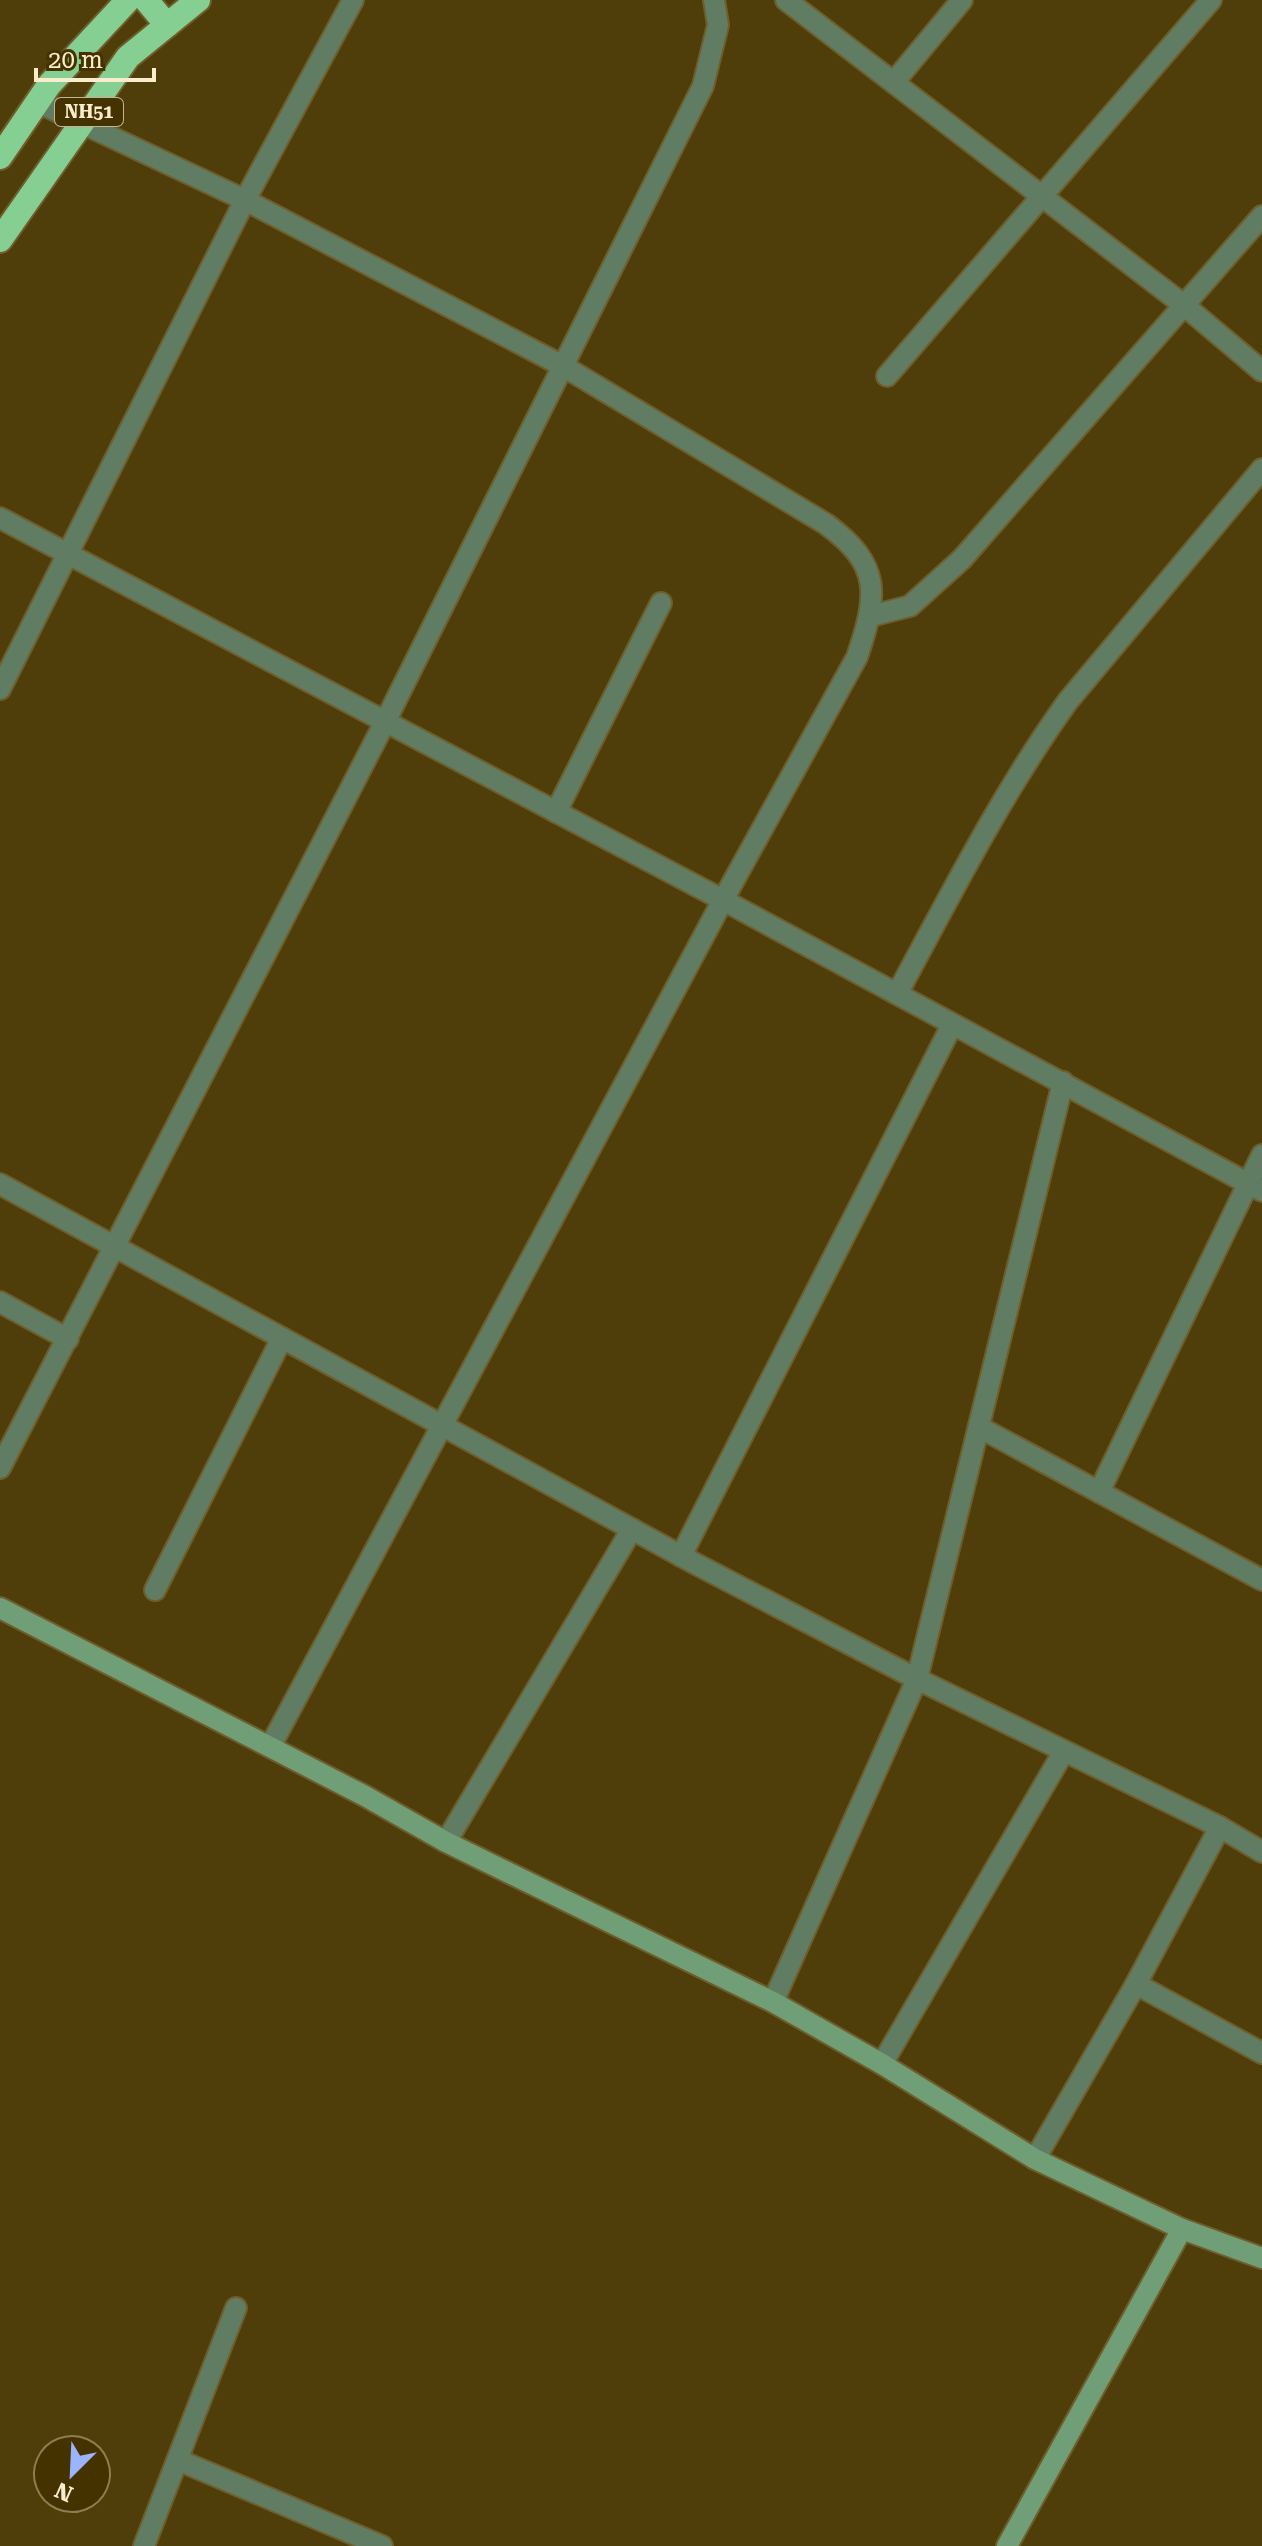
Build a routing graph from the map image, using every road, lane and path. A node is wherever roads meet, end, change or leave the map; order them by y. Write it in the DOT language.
graph roads {
  1 [pos="128,0"];
  2 [pos="146,0"];
  3 [pos="198,0"];
  4 [pos="353,0"];
  5 [pos="714,0"];
  6 [pos="786,0"];
  7 [pos="962,0"];
  8 [pos="1211,0"];
  9 [pos="167,25"];
  10 [pos="894,82"];
  11 [pos="37,102"];
  12 [pos="80,125"];
  13 [pos="0,157"];
  14 [pos="1041,196"];
  15 [pos="245,200"];
  16 [pos="1262,216"];
  17 [pos="0,240"];
  18 [pos="1185,306"];
  19 [pos="563,366"];
  20 [pos="1262,371"];
  21 [pos="887,376"];
  22 [pos="1262,469"];
  23 [pos="0,518"];
  24 [pos="69,555"];
  25 [pos="661,603"];
  26 [pos="871,616"];
  27 [pos="0,689"];
  28 [pos="385,722"];
  29 [pos="556,812"];
  30 [pos="723,900"];
  31 [pos="897,994"];
  32 [pos="952,1025"];
  33 [pos="1063,1082"];
  34 [pos="1262,1155"];
  35 [pos="0,1184"];
  36 [pos="1254,1187"];
  37 [pos="116,1248"];
  38 [pos="0,1302"];
  39 [pos="282,1338"];
  40 [pos="68,1339"];
  41 [pos="442,1425"];
  42 [pos="979,1427"];
  43 [pos="0,1468"];
  44 [pos="1099,1492"];
  45 [pos="632,1529"];
  46 [pos="681,1556"];
  47 [pos="1260,1574"];
  48 [pos="155,1590"];
  49 [pos="0,1608"];
  50 [pos="917,1679"];
  51 [pos="270,1747"];
  52 [pos="1064,1751"];
  53 [pos="1220,1827"];
  54 [pos="446,1842"];
  55 [pos="1262,1852"];
  56 [pos="1136,1984"];
  57 [pos="773,2002"];
  58 [pos="1262,2053"];
  59 [pos="882,2064"];
  60 [pos="1035,2159"];
  61 [pos="1182,2229"];
  62 [pos="1262,2258"];
  63 [pos="236,2308"];
  64 [pos="178,2460"];
  65 [pos="144,2546"];
  66 [pos="382,2546"];
  67 [pos="1007,2546"];
  1 -- 11 [label="highway, NH51"];
  2 -- 9 [label="highway"];
  3 -- 9 [label="highway, NH51"];
  4 -- 15 [label="street"];
  5 -- 19 [label="street"];
  6 -- 10 [label="street"];
  7 -- 10 [label="street"];
  8 -- 14 [label="street"];
  9 -- 12 [label="highway, NH51"];
  10 -- 14 [label="street"];
  11 -- 12 [label="street"];
  11 -- 13 [label="highway, NH51"];
  12 -- 15 [label="street"];
  12 -- 17 [label="highway, NH51"];
  14 -- 18 [label="street"];
  14 -- 21 [label="street"];
  15 -- 19 [label="street"];
  15 -- 24 [label="street"];
  16 -- 18 [label="street"];
  18 -- 20 [label="street"];
  18 -- 26 [label="street"];
  19 -- 26 [label="street"];
  19 -- 28 [label="street"];
  22 -- 31 [label="street"];
  23 -- 24 [label="street"];
  24 -- 27 [label="street"];
  24 -- 28 [label="street"];
  25 -- 29 [label="street"];
  26 -- 30 [label="street"];
  28 -- 29 [label="street"];
  28 -- 37 [label="street"];
  29 -- 30 [label="street"];
  30 -- 31 [label="street"];
  30 -- 41 [label="street"];
  31 -- 32 [label="street"];
  32 -- 33 [label="street"];
  32 -- 46 [label="street"];
  33 -- 36 [label="street"];
  33 -- 42 [label="street"];
  34 -- 36 [label="street"];
  35 -- 37 [label="street"];
  36 -- 44 [label="street"];
  37 -- 39 [label="street"];
  37 -- 40 [label="street"];
  38 -- 40 [label="street"];
  39 -- 41 [label="street"];
  39 -- 48 [label="street"];
  40 -- 43 [label="street"];
  41 -- 45 [label="street"];
  41 -- 51 [label="street"];
  42 -- 44 [label="street"];
  42 -- 50 [label="street"];
  44 -- 47 [label="street"];
  45 -- 46 [label="street"];
  45 -- 54 [label="street"];
  46 -- 50 [label="street"];
  49 -- 51 [label="street"];
  50 -- 52 [label="street"];
  50 -- 57 [label="street"];
  51 -- 54 [label="street"];
  52 -- 53 [label="street"];
  52 -- 59 [label="street"];
  53 -- 55 [label="street"];
  53 -- 56 [label="street"];
  54 -- 57 [label="street"];
  56 -- 58 [label="street"];
  56 -- 60 [label="street"];
  57 -- 59 [label="street"];
  59 -- 60 [label="street"];
  60 -- 61 [label="street"];
  61 -- 62 [label="street"];
  61 -- 67 [label="street"];
  63 -- 64 [label="street"];
  64 -- 65 [label="street"];
  64 -- 66 [label="street"];
}
